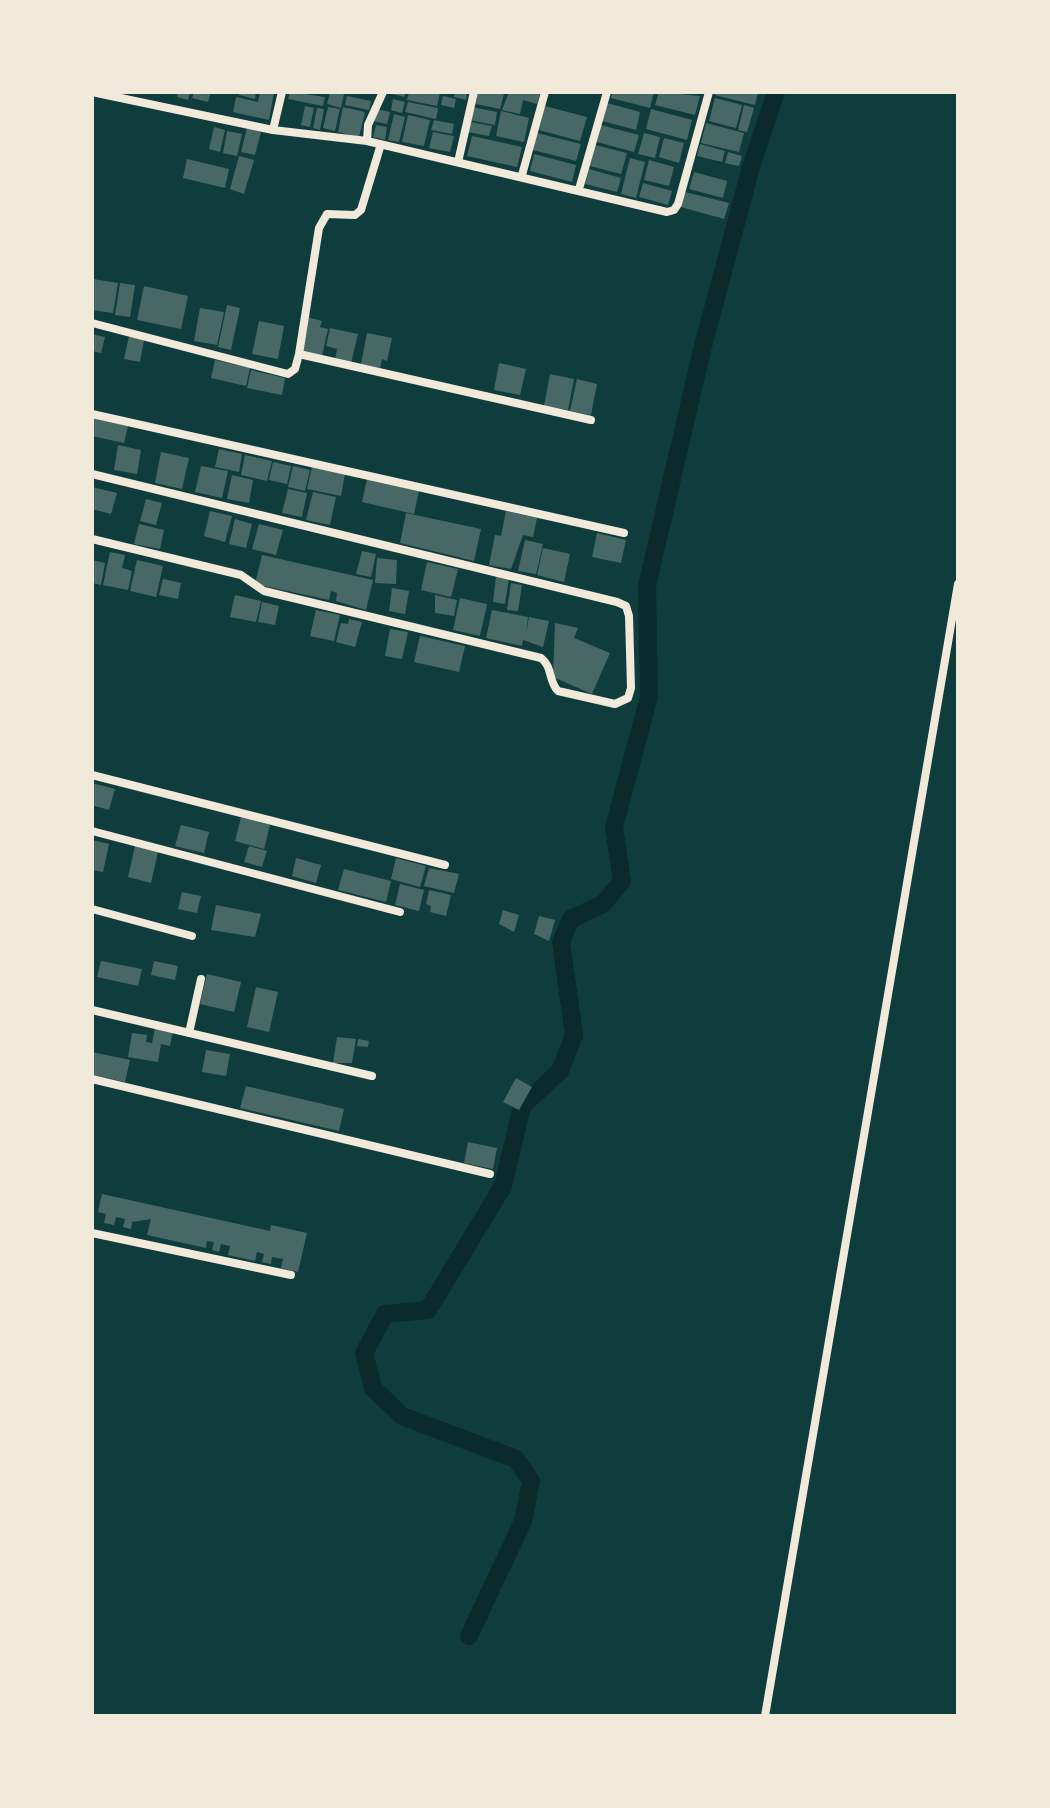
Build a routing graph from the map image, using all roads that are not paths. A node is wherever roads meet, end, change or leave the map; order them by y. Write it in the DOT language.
graph roads {
  1 [pos="92,92"];
  2 [pos="282,92"];
  3 [pos="383,92"];
  4 [pos="474,92"];
  5 [pos="545,92"];
  6 [pos="607,92"];
  7 [pos="709,92"];
  8 [pos="273,130"];
  9 [pos="367,141"];
  10 [pos="381,144"];
  11 [pos="458,162"];
  12 [pos="522,175"];
  13 [pos="579,189"];
  14 [pos="92,323"];
  15 [pos="299,354"];
  16 [pos="92,414"];
  17 [pos="591,420"];
  18 [pos="92,474"];
  19 [pos="624,533"];
  20 [pos="92,539"];
  21 [pos="958,584"];
  22 [pos="92,775"];
  23 [pos="92,831"];
  24 [pos="445,865"];
  25 [pos="92,909"];
  26 [pos="400,912"];
  27 [pos="192,936"];
  28 [pos="201,979"];
  29 [pos="92,1010"];
  30 [pos="189,1033"];
  31 [pos="372,1076"];
  32 [pos="92,1079"];
  33 [pos="490,1174"];
  34 [pos="92,1233"];
  35 [pos="291,1275"];
  36 [pos="765,1716"];
  1 -- 8 [label="street"];
  2 -- 8 [label="street"];
  3 -- 9 [label="street"];
  4 -- 11 [label="street"];
  5 -- 12 [label="street"];
  6 -- 13 [label="street"];
  7 -- 13 [label="street"];
  8 -- 9 [label="street"];
  9 -- 10 [label="street"];
  10 -- 11 [label="street"];
  10 -- 15 [label="street"];
  11 -- 12 [label="street"];
  12 -- 13 [label="street"];
  14 -- 15 [label="street"];
  15 -- 17 [label="street"];
  16 -- 19 [label="street"];
  18 -- 20 [label="street"];
  21 -- 36 [label="street"];
  22 -- 24 [label="street"];
  23 -- 26 [label="street"];
  25 -- 27 [label="street"];
  28 -- 30 [label="street"];
  29 -- 30 [label="street"];
  30 -- 31 [label="street"];
  32 -- 33 [label="street"];
  34 -- 35 [label="street"];
}
